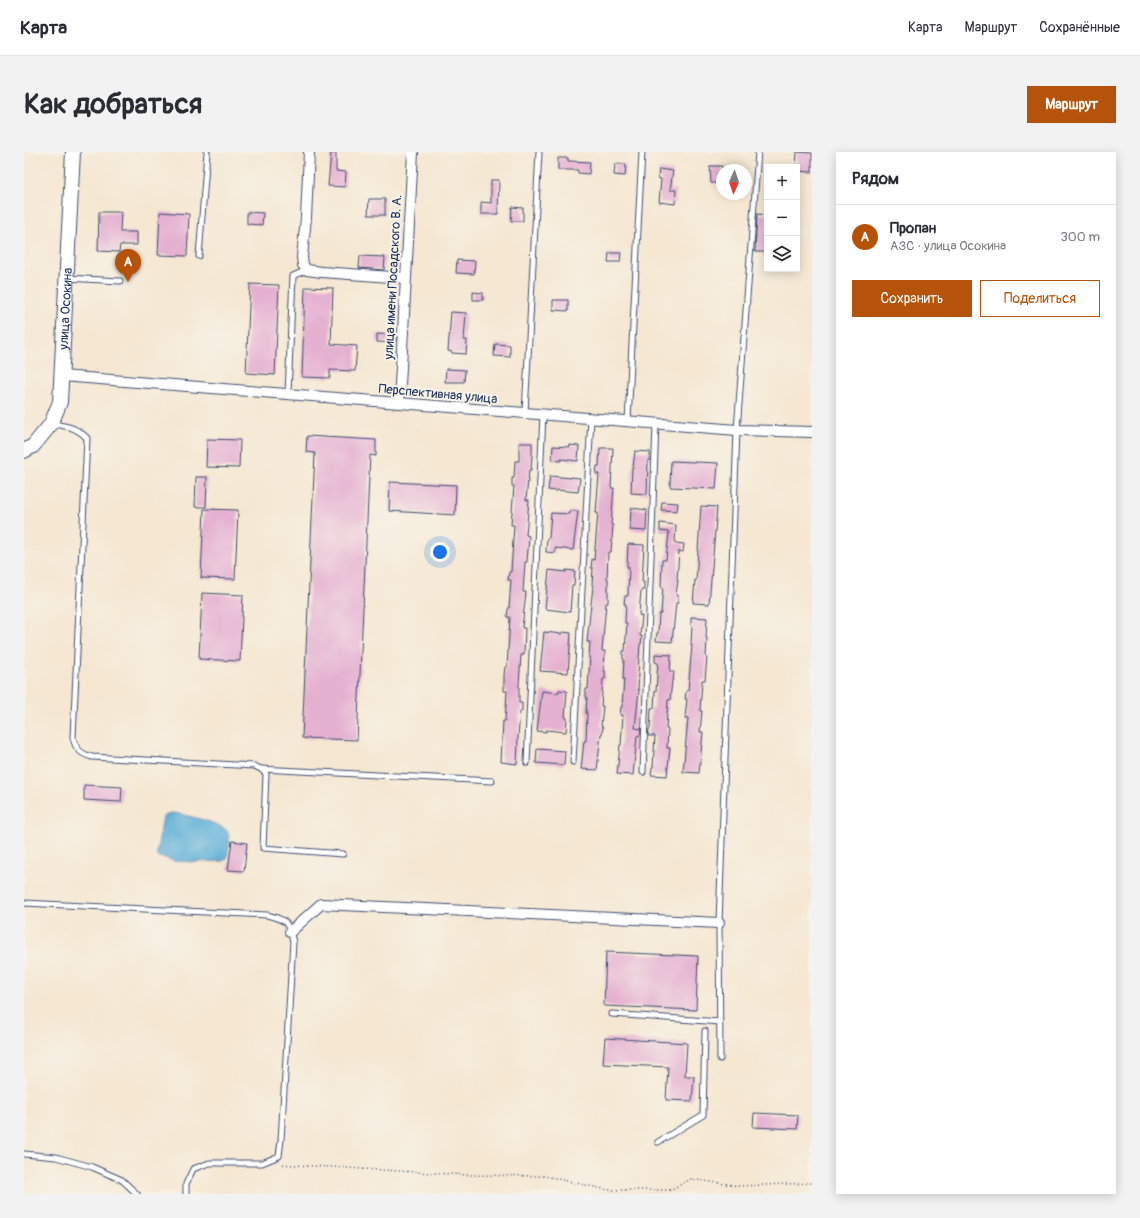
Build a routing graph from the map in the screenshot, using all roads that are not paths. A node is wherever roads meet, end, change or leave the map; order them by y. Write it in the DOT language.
graph roads {
  1 [pos="73,152"];
  2 [pos="207,152"];
  3 [pos="309,152"];
  4 [pos="412,152"];
  5 [pos="539,152"];
  6 [pos="642,152"];
  7 [pos="758,152"];
  8 [pos="199,256"];
  9 [pos="307,270"];
  10 [pos="66,278"];
  11 [pos="405,278"];
  12 [pos="120,281"];
  13 [pos="62,376"];
  14 [pos="288,394"];
  15 [pos="398,403"];
  16 [pos="525,413"];
  17 [pos="543,414"];
  18 [pos="591,418"];
  19 [pos="628,421"];
  20 [pos="51,424"];
  21 [pos="656,424"];
  22 [pos="737,430"];
  23 [pos="812,432"];
  24 [pos="24,451"];
  25 [pos="573,762"];
  26 [pos="527,763"];
  27 [pos="261,769"];
  28 [pos="643,772"];
  29 [pos="492,781"];
  30 [pos="343,854"];
  31 [pos="24,903"];
  32 [pos="719,923"];
  33 [pos="290,932"];
  34 [pos="612,1014"];
  35 [pos="720,1022"];
  36 [pos="705,1031"];
  37 [pos="720,1059"];
  38 [pos="658,1142"];
  39 [pos="24,1154"];
  40 [pos="137,1194"];
  41 [pos="186,1194"];
  1 -- 10 [label="main road, улица Осокина"];
  2 -- 8 [label="lane"];
  3 -- 9 [label="street"];
  4 -- 11 [label="street, улица имени Посадского В. А."];
  5 -- 16 [label="lane"];
  6 -- 19 [label="lane"];
  7 -- 22 [label="lane"];
  9 -- 11 [label="street"];
  9 -- 14 [label="lane"];
  10 -- 12 [label="lane"];
  10 -- 13 [label="main road, улица Осокина"];
  11 -- 15 [label="street, улица имени Посадского В. А."];
  13 -- 14 [label="street, Перспективная улица"];
  13 -- 20 [label="main road, улица Осокина"];
  14 -- 15 [label="street, Перспективная улица"];
  15 -- 16 [label="street, Перспективная улица"];
  16 -- 17 [label="street, Перспективная улица"];
  17 -- 18 [label="street, Перспективная улица"];
  17 -- 26 [label="lane"];
  18 -- 19 [label="street, Перспективная улица"];
  18 -- 25 [label="lane"];
  19 -- 21 [label="street, Перспективная улица"];
  20 -- 24 [label="main road, улица Осокина"];
  20 -- 27 [label="lane"];
  21 -- 22 [label="street, Перспективная улица"];
  21 -- 28 [label="lane"];
  22 -- 23 [label="street, Перспективная улица"];
  22 -- 32 [label="lane"];
  27 -- 29 [label="lane"];
  27 -- 30 [label="lane"];
  31 -- 33 [label="lane"];
  32 -- 33 [label="street"];
  32 -- 35 [label="lane"];
  33 -- 41 [label="lane"];
  34 -- 35 [label="lane"];
  35 -- 37 [label="lane"];
  36 -- 38 [label="lane"];
  39 -- 40 [label="lane"];
}
